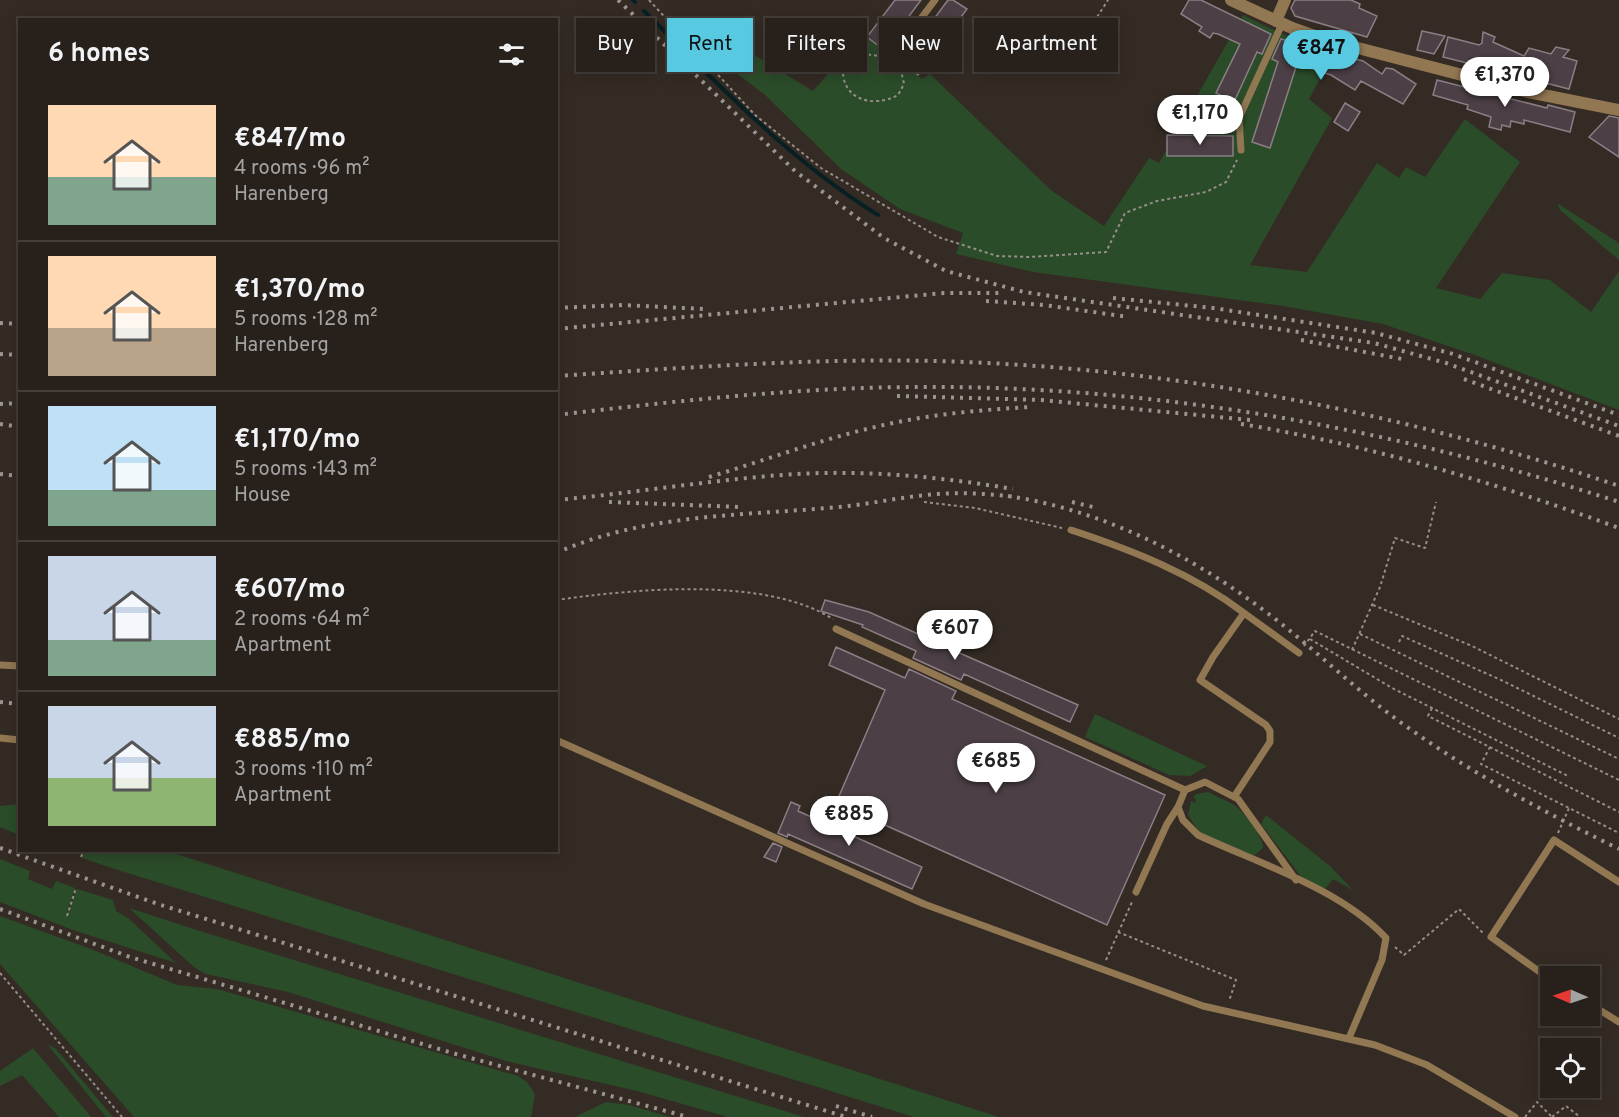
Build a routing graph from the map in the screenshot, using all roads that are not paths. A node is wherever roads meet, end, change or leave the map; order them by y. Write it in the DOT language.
graph roads {
  1 [pos="935,0"];
  2 [pos="1231,0"];
  3 [pos="1285,0"];
  4 [pos="921,18"];
  5 [pos="1279,23"];
  6 [pos="1619,110"];
  7 [pos="1194,117"];
  8 [pos="1239,118"];
  9 [pos="1241,150"];
  10 [pos="1071,530"];
  11 [pos="1244,613"];
  12 [pos="836,629"];
  13 [pos="1299,653"];
  14 [pos="0,665"];
  15 [pos="18,666"];
  16 [pos="0,738"];
  17 [pos="18,740"];
  18 [pos="558,741"];
  19 [pos="1185,790"];
  20 [pos="1234,797"];
  21 [pos="1178,807"];
  22 [pos="1296,880"];
  23 [pos="1619,882"];
  24 [pos="1136,892"];
  25 [pos="1540,972"];
  26 [pos="1600,1010"];
  27 [pos="1619,1022"];
  28 [pos="1349,1038"];
  29 [pos="1515,1117"];
  1 -- 4 [label="lane"];
  2 -- 5 [label="street"];
  3 -- 5 [label="street"];
  5 -- 6 [label="street"];
  5 -- 8 [label="lane"];
  7 -- 8 [label="lane"];
  8 -- 9 [label="lane"];
  10 -- 11 [label="lane"];
  11 -- 13 [label="lane"];
  11 -- 20 [label="lane"];
  12 -- 19 [label="lane"];
  14 -- 15 [label="lane"];
  16 -- 17 [label="lane"];
  18 -- 28 [label="lane"];
  19 -- 20 [label="lane"];
  19 -- 21 [label="lane"];
  20 -- 22 [label="lane"];
  21 -- 22 [label="lane"];
  21 -- 24 [label="lane"];
  22 -- 28 [label="lane"];
  23 -- 25 [label="lane"];
  26 -- 27 [label="lane"];
  28 -- 29 [label="lane"];
}
